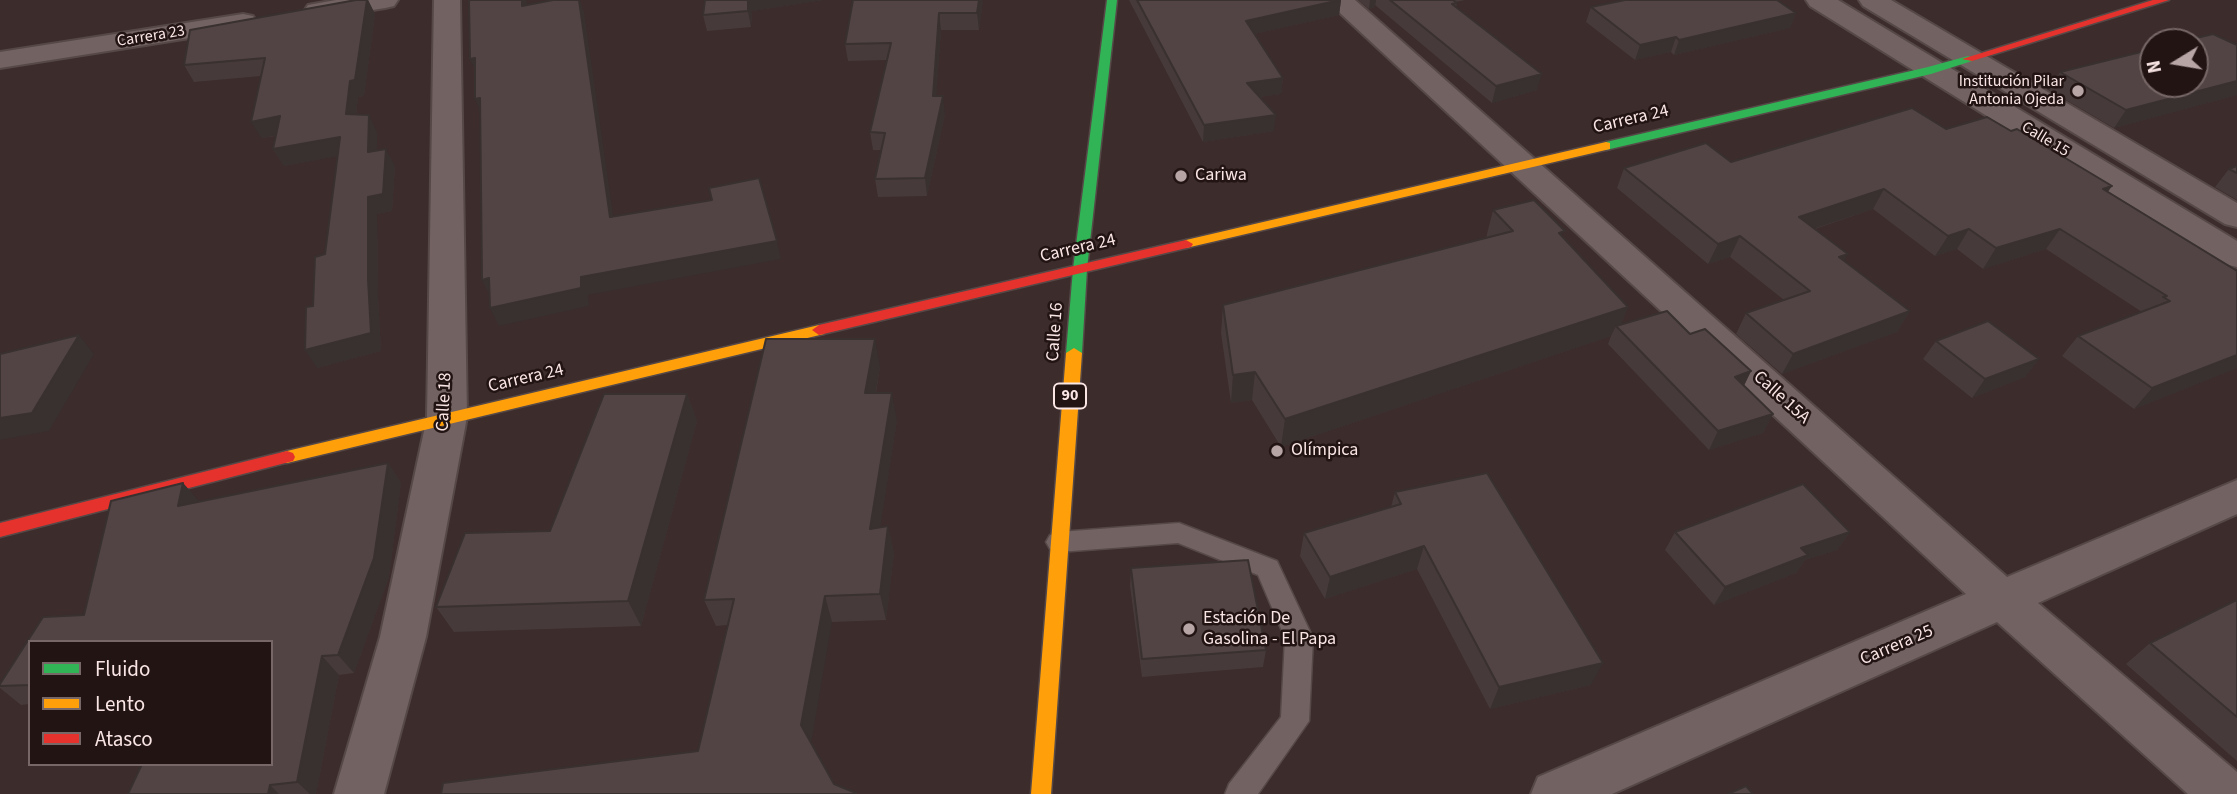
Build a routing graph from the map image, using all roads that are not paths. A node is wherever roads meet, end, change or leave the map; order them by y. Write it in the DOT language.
graph roads {
  1 [pos="385,0"];
  2 [pos="447,0"];
  3 [pos="1112,0"];
  4 [pos="1339,0"];
  5 [pos="1819,0"];
  6 [pos="1872,0"];
  7 [pos="2164,0"];
  8 [pos="1970,58"];
  9 [pos="0,60"];
  10 [pos="1931,70"];
  11 [pos="1524,165"];
  12 [pos="2237,217"];
  13 [pos="2237,256"];
  14 [pos="1080,269"];
  15 [pos="447,417"];
  16 [pos="2237,496"];
  17 [pos="0,530"];
  18 [pos="1059,542"];
  19 [pos="2003,600"];
  20 [pos="359,794"];
  21 [pos="1041,794"];
  22 [pos="1240,794"];
  23 [pos="1556,794"];
  24 [pos="2225,794"];
  1 -- 9 [label="street, Carrera 23"];
  2 -- 15 [label="street, Calle 18"];
  3 -- 14 [label="main road, Calle 16 / 90"];
  4 -- 11 [label="street, Calle 15A"];
  5 -- 10 [label="street, Calle 15"];
  6 -- 8 [label="street, Calle 15"];
  7 -- 8 [label="main road, Carrera 24"];
  8 -- 10 [label="main road, Carrera 24"];
  8 -- 12 [label="street, Calle 15"];
  10 -- 11 [label="main road, Carrera 24"];
  10 -- 13 [label="street, Calle 15"];
  11 -- 14 [label="main road, Carrera 24"];
  11 -- 19 [label="street, Calle 15A"];
  14 -- 15 [label="main road, Carrera 24"];
  14 -- 18 [label="main road, Calle 16 / 90"];
  15 -- 17 [label="main road, Carrera 24"];
  15 -- 20 [label="street, Calle 18"];
  16 -- 19 [label="street, Carrera 25"];
  18 -- 21 [label="main road, Calle 16 / 90"];
  18 -- 22 [label="lane"];
  19 -- 23 [label="street, Carrera 25"];
  19 -- 24 [label="street, Calle 15A"];
}
